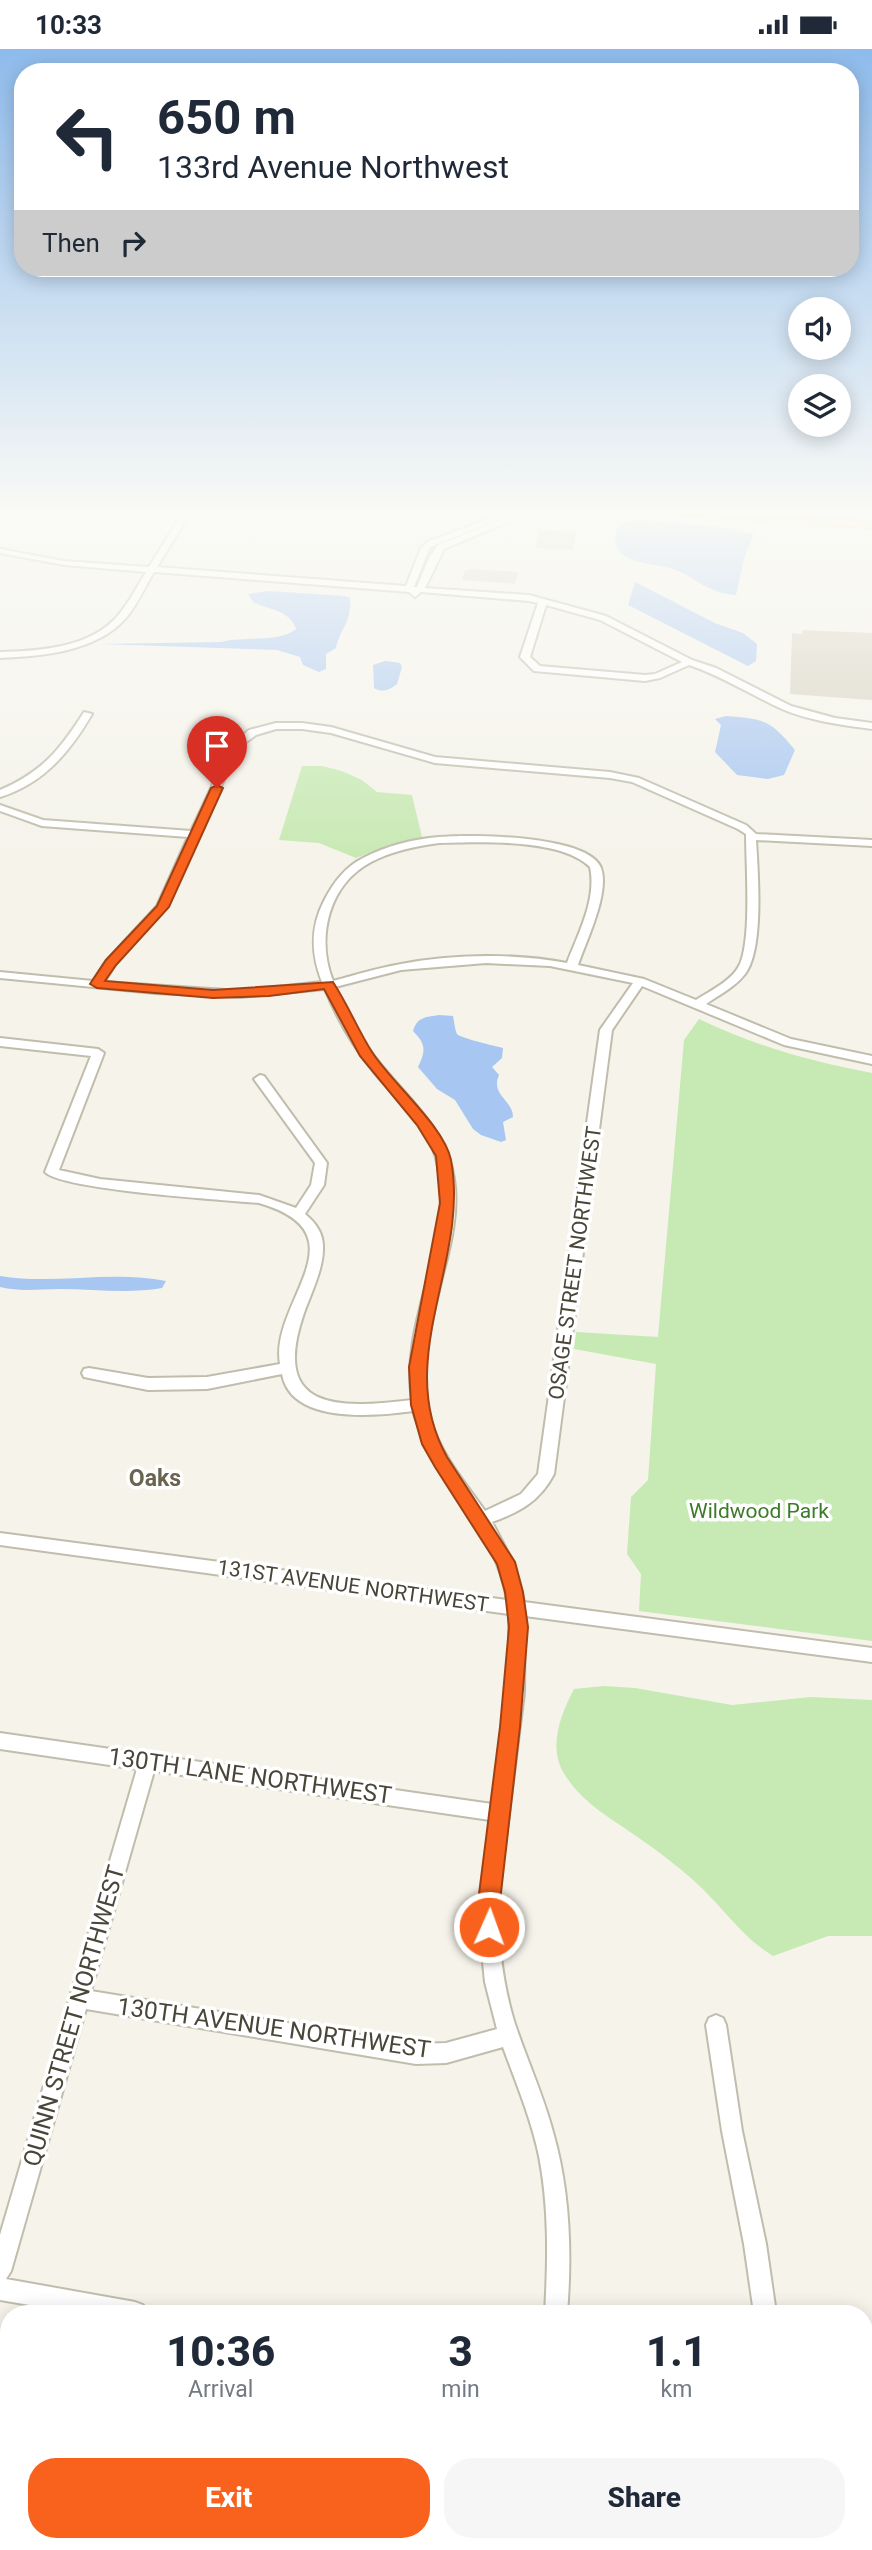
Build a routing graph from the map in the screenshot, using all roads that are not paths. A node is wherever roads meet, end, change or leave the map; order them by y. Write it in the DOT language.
graph roads {
  1 [pos="108,629"];
  2 [pos="534,629"];
  3 [pos="624,629"];
  4 [pos="0,655"];
  5 [pos="689,662"];
  6 [pos="86,714"];
  7 [pos="872,726"];
  8 [pos="872,733"];
  9 [pos="0,794"];
  10 [pos="0,807"];
  11 [pos="196,834"];
  12 [pos="751,837"];
  13 [pos="872,843"];
  14 [pos="572,966"];
  15 [pos="0,975"];
  16 [pos="640,981"];
  17 [pos="97,984"];
  18 [pos="329,985"];
  19 [pos="699,1003"];
  20 [pos="0,1042"];
  21 [pos="872,1060"];
  22 [pos="260,1079"];
  23 [pos="297,1215"];
  24 [pos="287,1368"];
  25 [pos="89,1373"];
  26 [pos="419,1405"];
  27 [pos="481,1520"];
  28 [pos="0,1539"];
  29 [pos="517,1608"];
  30 [pos="872,1655"];
  31 [pos="0,1741"];
  32 [pos="148,1762"];
  33 [pos="499,1813"];
  34 [pos="79,1998"];
  35 [pos="716,2025"];
  36 [pos="510,2035"];
  37 [pos="0,2271"];
  38 [pos="0,2289"];
  39 [pos="90,2305"];
  40 [pos="556,2305"];
  41 [pos="764,2305"];
  1 -- 4 [label="street"];
  2 -- 5 [label="street"];
  3 -- 5 [label="street"];
  5 -- 7 [label="street"];
  5 -- 8 [label="street"];
  6 -- 9 [label="street"];
  10 -- 11 [label="street"];
  11 -- 12 [label="street"];
  11 -- 17 [label="street"];
  12 -- 13 [label="street"];
  12 -- 19 [label="street"];
  14 -- 16 [label="street"];
  14 -- 18 [label="street"];
  14 -- 18 [label="street"];
  15 -- 17 [label="street"];
  16 -- 19 [label="street"];
  16 -- 27 [label="street, OSAGE STREET NORTHWEST"];
  17 -- 18 [label="street"];
  18 -- 26 [label="street"];
  19 -- 21 [label="street"];
  20 -- 23 [label="street"];
  22 -- 23 [label="street"];
  23 -- 24 [label="street"];
  24 -- 25 [label="street"];
  24 -- 26 [label="street"];
  26 -- 27 [label="street"];
  27 -- 29 [label="street"];
  28 -- 29 [label="street, 131ST AVENUE NORTHWEST"];
  29 -- 30 [label="street, 131ST AVENUE NORTHWEST"];
  29 -- 33 [label="street"];
  31 -- 32 [label="street, 130TH LANE NORTHWEST"];
  32 -- 33 [label="street, 130TH LANE NORTHWEST"];
  32 -- 34 [label="street, QUINN STREET NORTHWEST"];
  33 -- 36 [label="street"];
  34 -- 36 [label="street, 130TH AVENUE NORTHWEST"];
  34 -- 37 [label="street, QUINN STREET NORTHWEST"];
  35 -- 41 [label="street"];
  36 -- 40 [label="street"];
  38 -- 39 [label="street"];
}
